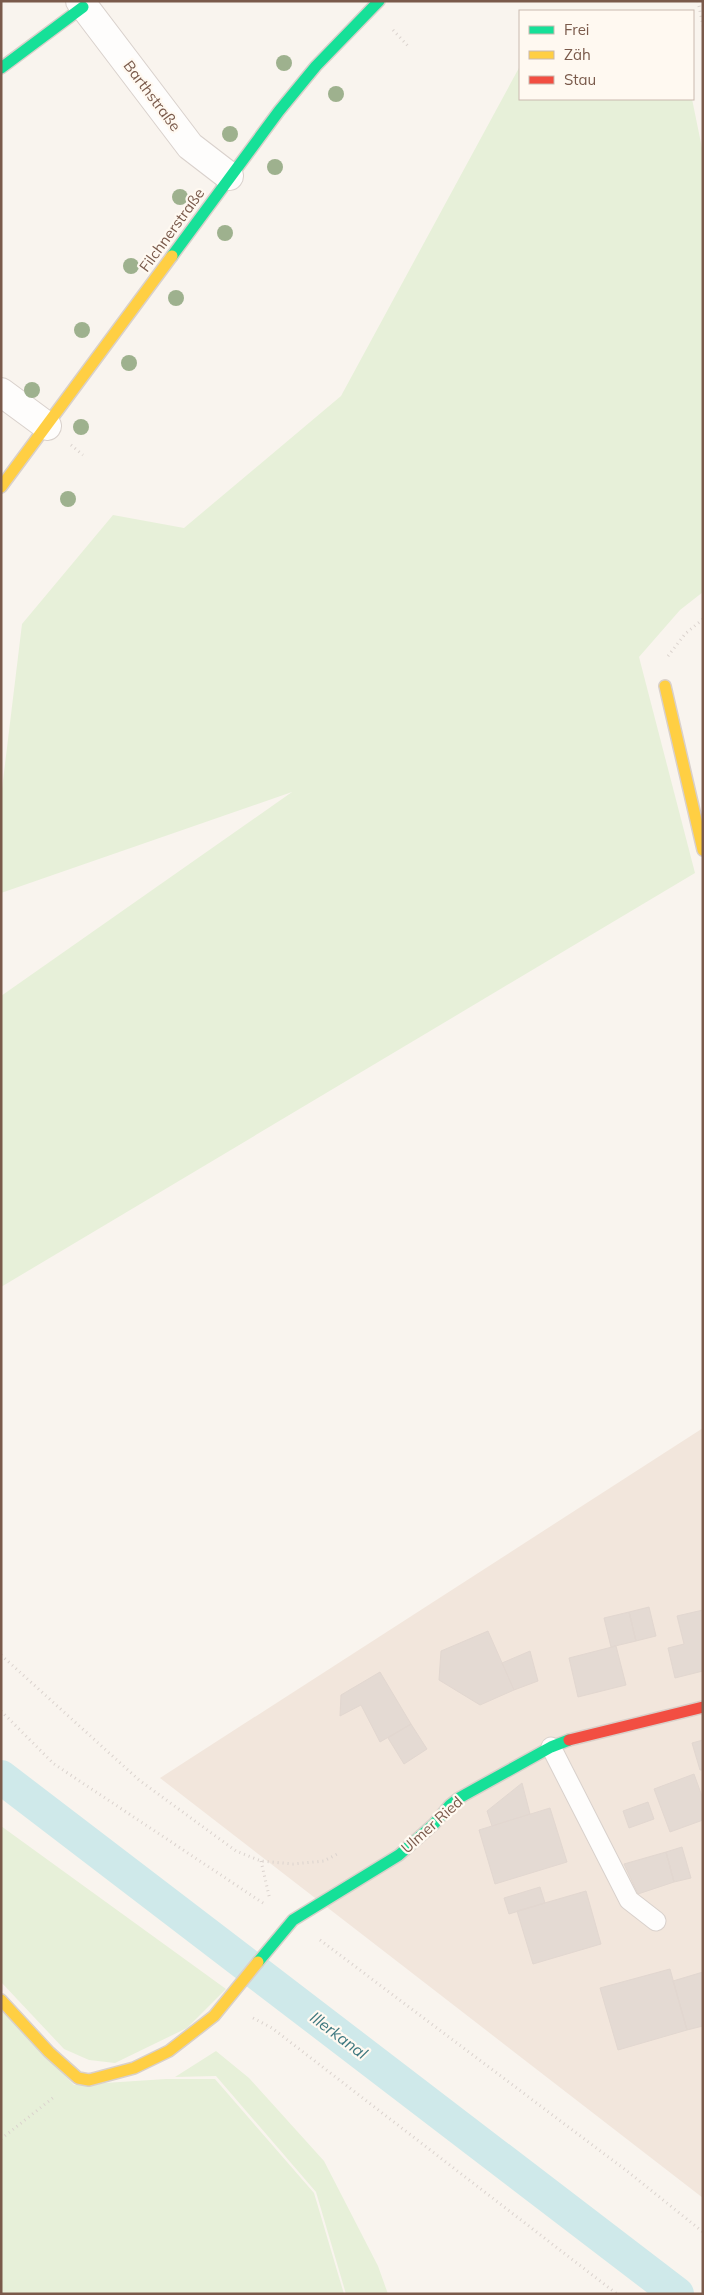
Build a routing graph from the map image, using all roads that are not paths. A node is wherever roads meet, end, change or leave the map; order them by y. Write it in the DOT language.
graph roads {
  1 [pos="379,1"];
  2 [pos="82,4"];
  3 [pos="1,68"];
  4 [pos="230,176"];
  5 [pos="1,392"];
  6 [pos="47,426"];
  7 [pos="1,487"];
  8 [pos="665,686"];
  9 [pos="703,850"];
  10 [pos="703,1707"];
  11 [pos="551,1747"];
  12 [pos="656,1921"];
  13 [pos="1,2000"];
  1 -- 4 [label="street, Filchnerstraße"];
  2 -- 3 [label="street, Barthstraße"];
  2 -- 4 [label="street, Barthstraße"];
  4 -- 6 [label="street, Filchnerstraße"];
  5 -- 6 [label="street"];
  6 -- 7 [label="street, Filchnerstraße"];
  8 -- 9 [label="street"];
  10 -- 11 [label="street, Ulmer Ried"];
  11 -- 12 [label="lane"];
  11 -- 13 [label="street, Ulmer Ried"];
}
